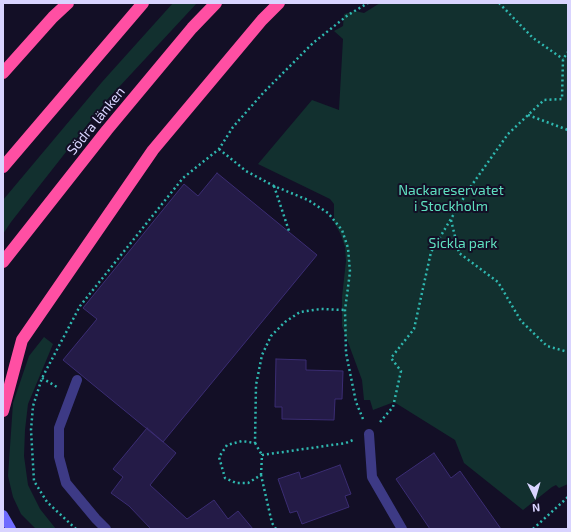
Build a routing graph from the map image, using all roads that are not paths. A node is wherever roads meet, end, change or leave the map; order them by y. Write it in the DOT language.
graph roads {
  1 [pos="68,3"];
  2 [pos="143,3"];
  3 [pos="216,3"];
  4 [pos="279,3"];
  5 [pos="3,72"];
  6 [pos="3,167"];
  7 [pos="3,262"];
  8 [pos="77,380"];
  9 [pos="3,411"];
  10 [pos="369,434"];
  11 [pos="3,515"];
  12 [pos="11,529"];
  13 [pos="106,529"];
  14 [pos="402,529"];
  1 -- 5 [label="highway"];
  2 -- 6 [label="highway"];
  3 -- 7 [label="highway, Södra länken"];
  4 -- 9 [label="highway"];
  8 -- 13 [label="street"];
  10 -- 14 [label="street"];
  11 -- 12 [label="main road"];
}
